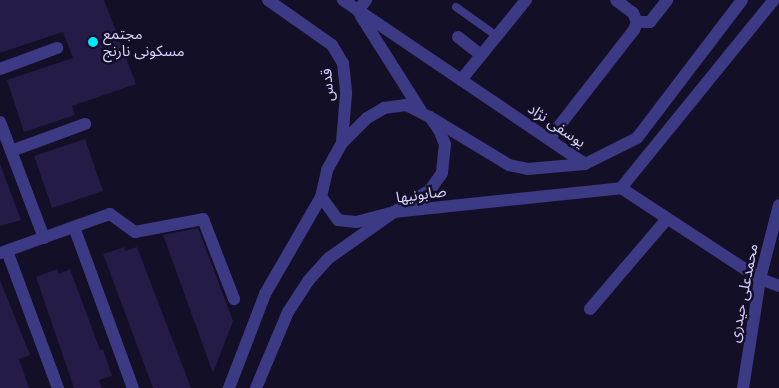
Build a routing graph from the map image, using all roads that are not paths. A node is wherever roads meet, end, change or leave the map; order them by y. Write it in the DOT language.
graph roads {
  1 [pos="268,0"];
  2 [pos="343,0"];
  3 [pos="366,0"];
  4 [pos="526,0"];
  5 [pos="616,0"];
  6 [pos="667,0"];
  7 [pos="742,0"];
  8 [pos="774,0"];
  9 [pos="456,7"];
  10 [pos="358,11"];
  11 [pos="637,22"];
  12 [pos="458,36"];
  13 [pos="497,36"];
  14 [pos="56,48"];
  15 [pos="481,55"];
  16 [pos="0,69"];
  17 [pos="461,80"];
  18 [pos="425,114"];
  19 [pos="0,122"];
  20 [pos="85,124"];
  21 [pos="549,139"];
  22 [pos="342,143"];
  23 [pos="11,151"];
  24 [pos="585,164"];
  25 [pos="621,188"];
  26 [pos="321,197"];
  27 [pos="779,205"];
  28 [pos="394,212"];
  29 [pos="666,220"];
  30 [pos="74,227"];
  31 [pos="44,238"];
  32 [pos="4,252"];
  33 [pos="760,279"];
  34 [pos="779,286"];
  35 [pos="234,299"];
  36 [pos="590,309"];
  37 [pos="58,388"];
  38 [pos="133,388"];
  39 [pos="229,388"];
  40 [pos="256,388"];
  41 [pos="743,388"];
  1 -- 22 [label="street, قدس"];
  2 -- 10 [label="street, یوسفی نژاد"];
  3 -- 10 [label="street"];
  4 -- 13 [label="street"];
  5 -- 11 [label="street"];
  6 -- 11 [label="street"];
  7 -- 24 [label="street, یوسفی نژاد"];
  8 -- 25 [label="street"];
  9 -- 13 [label="lane"];
  10 -- 17 [label="street, یوسفی نژاد"];
  10 -- 18 [label="street"];
  11 -- 21 [label="street"];
  12 -- 15 [label="street"];
  13 -- 15 [label="street"];
  14 -- 16 [label="street"];
  15 -- 17 [label="street"];
  17 -- 21 [label="street, یوسفی نژاد"];
  18 -- 22 [label="street"];
  18 -- 24 [label="street"];
  18 -- 28 [label="street"];
  19 -- 23 [label="street"];
  20 -- 23 [label="street"];
  21 -- 24 [label="street, یوسفی نژاد"];
  22 -- 26 [label="street"];
  23 -- 31 [label="street"];
  25 -- 28 [label="street, صابونیها"];
  25 -- 29 [label="street"];
  26 -- 28 [label="street"];
  26 -- 39 [label="street"];
  27 -- 33 [label="street, محمدعلی حیدری"];
  28 -- 40 [label="street, صابونیها"];
  29 -- 33 [label="street"];
  29 -- 36 [label="street"];
  30 -- 31 [label="street"];
  30 -- 35 [label="street"];
  30 -- 38 [label="street"];
  31 -- 32 [label="street"];
  32 -- 37 [label="street"];
  33 -- 34 [label="street"];
  33 -- 41 [label="street, محمدعلی حیدری"];
}
